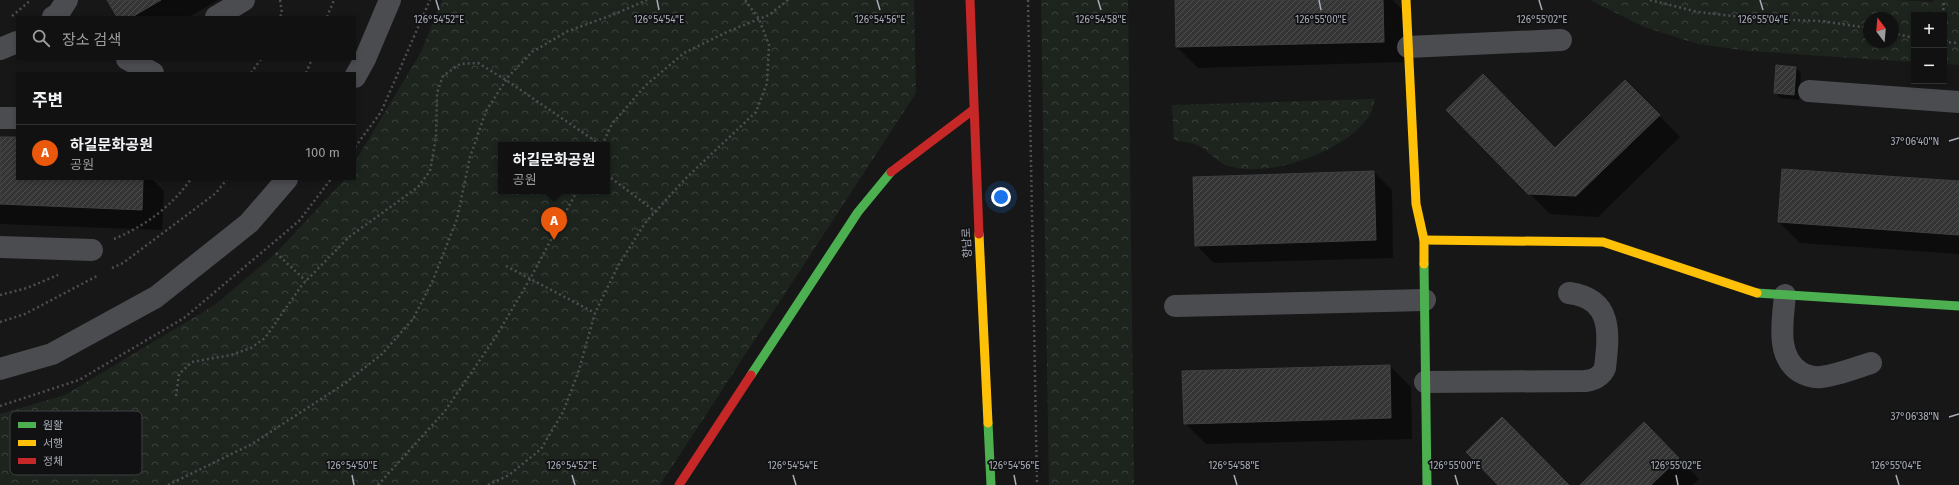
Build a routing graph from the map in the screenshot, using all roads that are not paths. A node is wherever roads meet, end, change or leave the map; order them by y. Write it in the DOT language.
graph roads {
  1 [pos="67,0"];
  2 [pos="244,0"];
  3 [pos="390,0"];
  4 [pos="970,0"];
  5 [pos="1406,0"];
  6 [pos="55,16"];
  7 [pos="218,16"];
  8 [pos="1561,40"];
  9 [pos="16,42"];
  10 [pos="1408,47"];
  11 [pos="0,49"];
  12 [pos="356,75"];
  13 [pos="1809,91"];
  14 [pos="1959,102"];
  15 [pos="973,110"];
  16 [pos="0,118"];
  17 [pos="16,118"];
  18 [pos="285,180"];
  19 [pos="1424,240"];
  20 [pos="0,248"];
  21 [pos="92,250"];
  22 [pos="1569,293"];
  23 [pos="1785,295"];
  24 [pos="1425,300"];
  25 [pos="1175,306"];
  26 [pos="1959,306"];
  27 [pos="1871,363"];
  28 [pos="0,369"];
  29 [pos="1426,382"];
  30 [pos="679,485"];
  31 [pos="991,485"];
  32 [pos="1427,485"];
  1 -- 6 [label="street"];
  2 -- 7 [label="street"];
  3 -- 12 [label="street"];
  4 -- 15 [label="street, 향남로"];
  5 -- 10 [label="street"];
  8 -- 10 [label="street"];
  9 -- 11 [label="street"];
  10 -- 19 [label="street"];
  13 -- 14 [label="street"];
  15 -- 30 [label="street"];
  15 -- 31 [label="street, 향남로"];
  16 -- 17 [label="street"];
  18 -- 28 [label="street"];
  19 -- 23 [label="street"];
  19 -- 24 [label="street"];
  20 -- 21 [label="street"];
  22 -- 29 [label="street"];
  23 -- 26 [label="street"];
  23 -- 27 [label="street"];
  24 -- 25 [label="street"];
  24 -- 29 [label="street"];
  29 -- 32 [label="street"];
}
